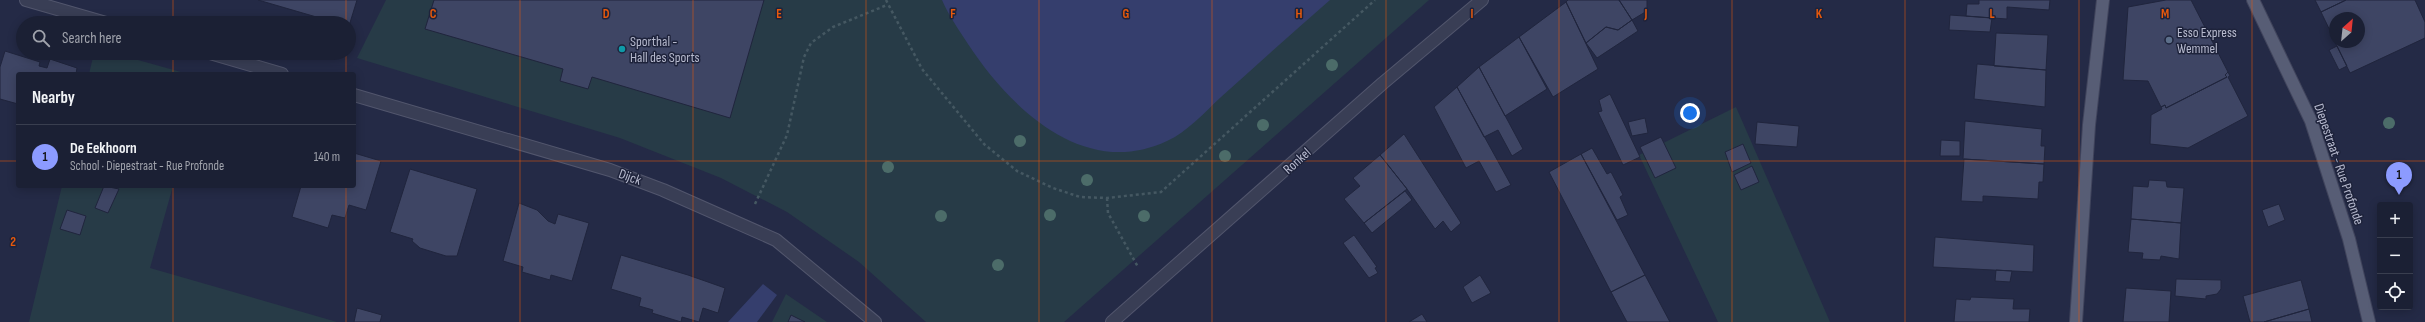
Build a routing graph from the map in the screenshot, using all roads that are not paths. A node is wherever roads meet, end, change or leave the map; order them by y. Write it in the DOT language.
graph roads {
  1 [pos="26,0"];
  2 [pos="1482,0"];
  3 [pos="2103,0"];
  4 [pos="2253,0"];
  5 [pos="82,16"];
  6 [pos="234,60"];
  7 [pos="275,72"];
  8 [pos="356,96"];
  9 [pos="875,322"];
  10 [pos="1112,322"];
  11 [pos="2076,322"];
  12 [pos="2369,322"];
  1 -- 5 [label="street"];
  2 -- 10 [label="street, Ronkel"];
  3 -- 11 [label="main road"];
  4 -- 12 [label="main road, Diepestraat - Rue Profonde"];
  6 -- 7 [label="street"];
  8 -- 9 [label="street, Dijck"];
}
